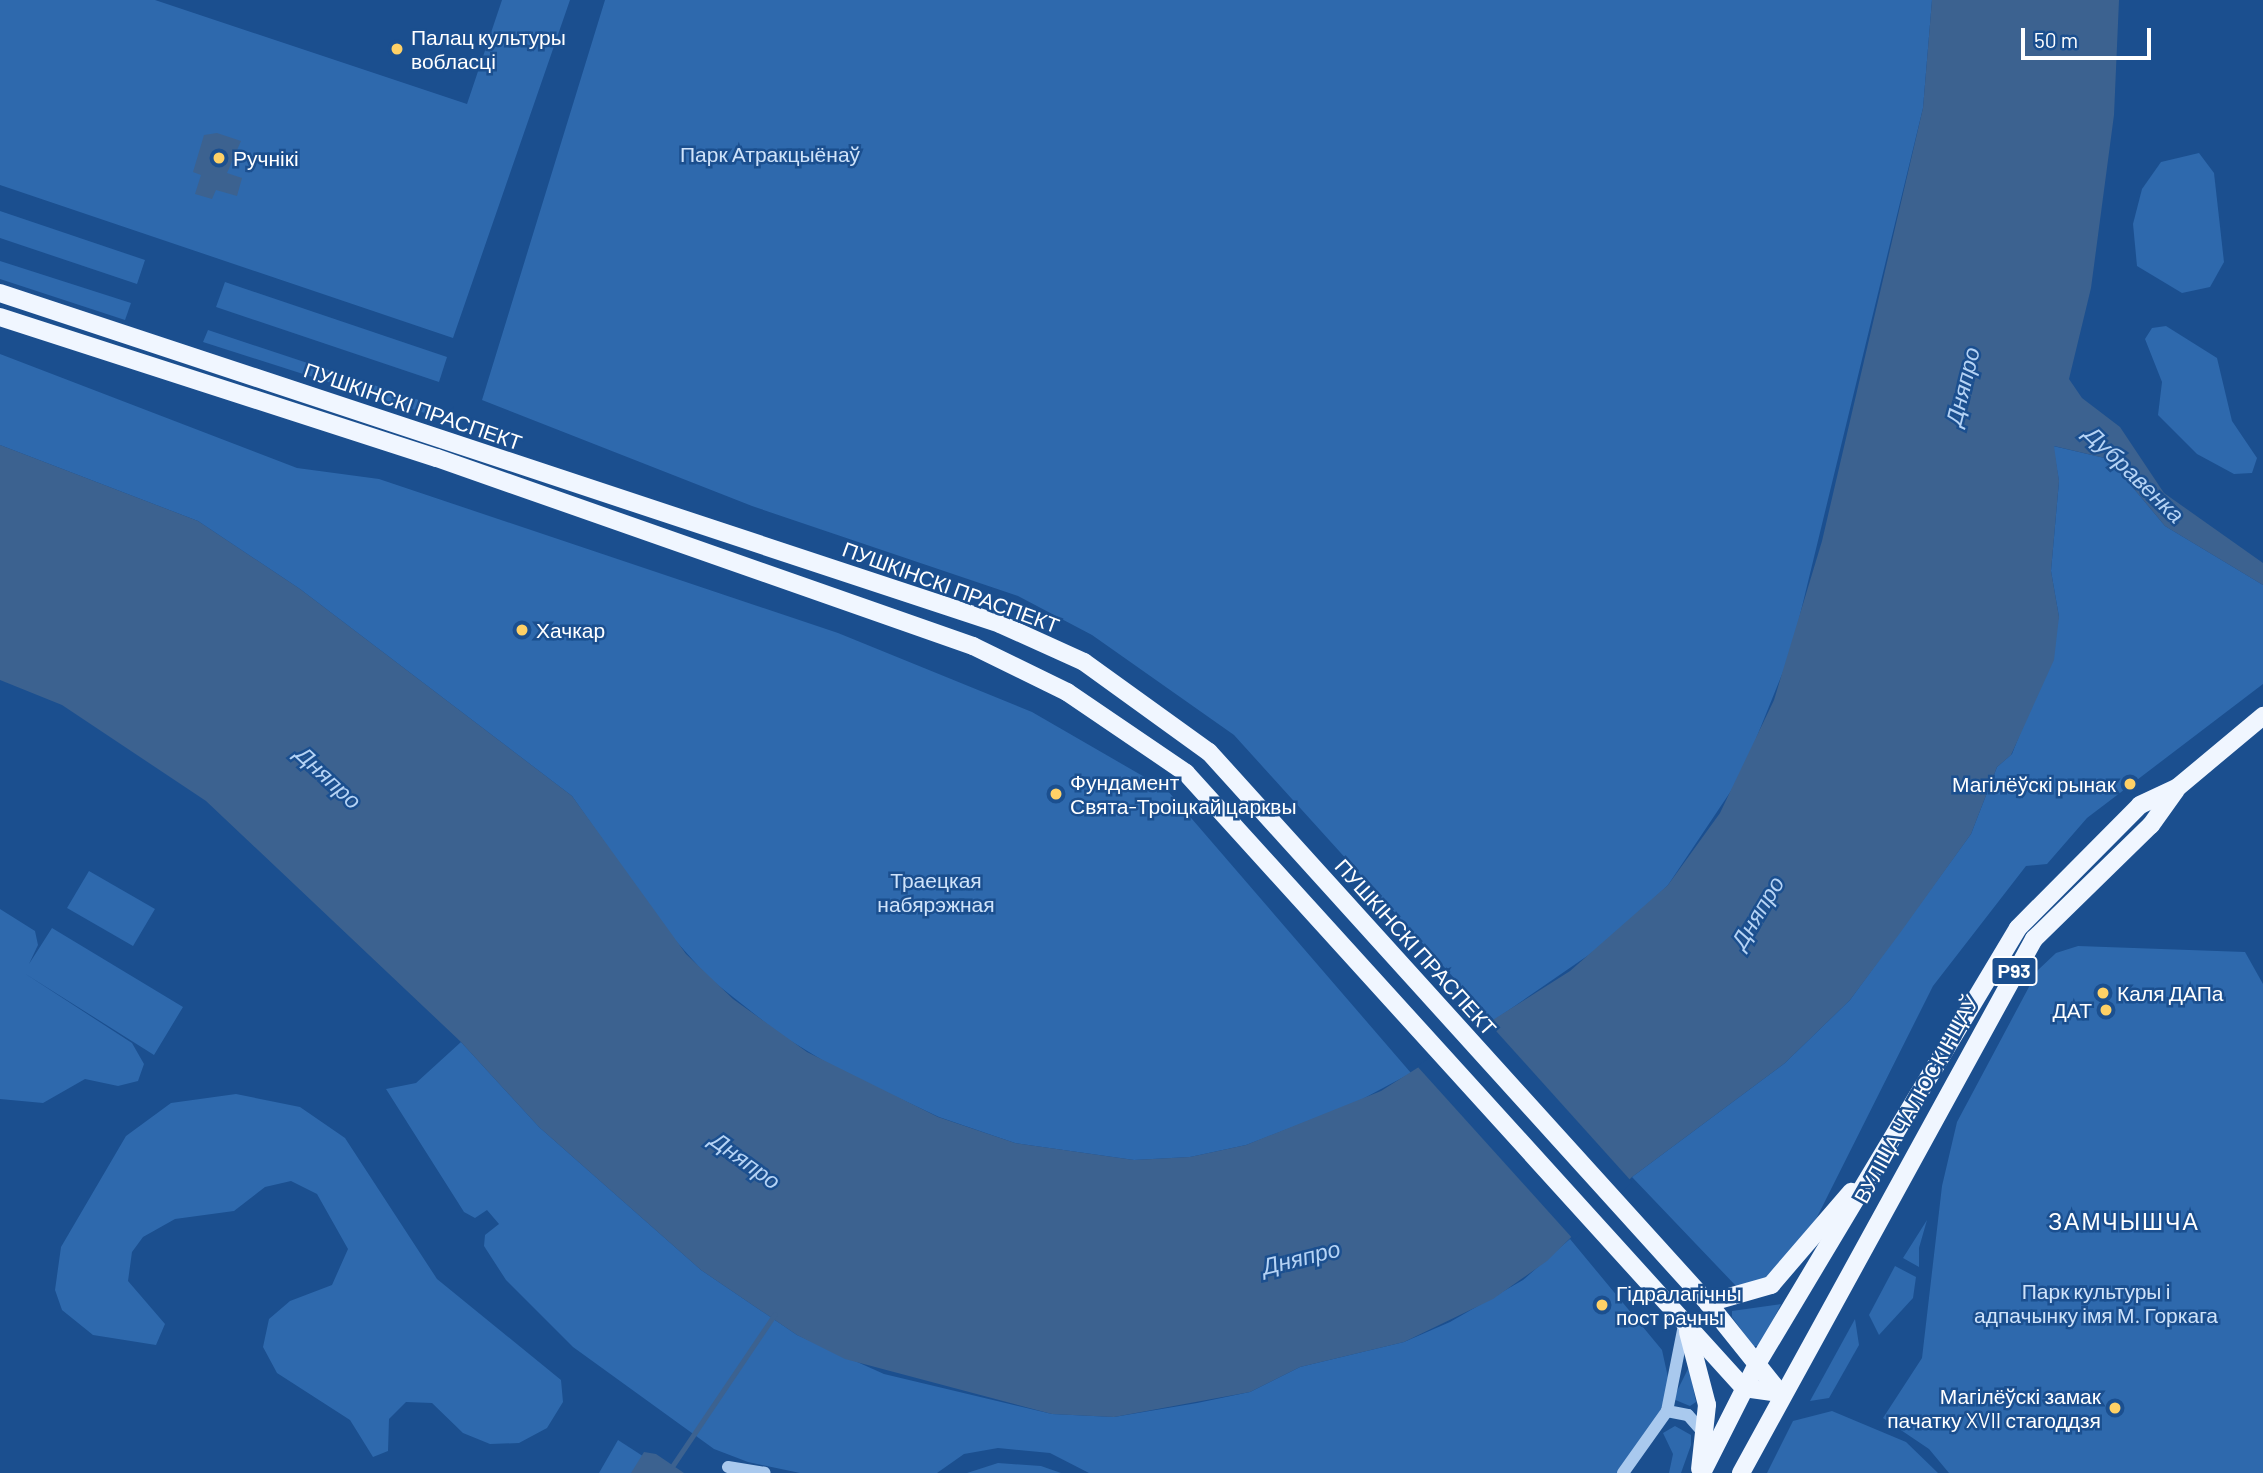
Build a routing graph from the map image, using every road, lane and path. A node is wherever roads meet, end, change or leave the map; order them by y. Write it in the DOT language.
graph roads {
  1 [pos="0,293"];
  2 [pos="0,317"];
  3 [pos="2263,716"];
  4 [pos="2178,787"];
  5 [pos="1907,1114"];
  6 [pos="1708,1303"];
  7 [pos="1685,1322"];
  8 [pos="1758,1364"];
  9 [pos="1744,1388"];
  10 [pos="1780,1393"];
  11 [pos="1667,1411"];
  12 [pos="1702,1430"];
  13 [pos="728,1467"];
  14 [pos="765,1473"];
  15 [pos="1623,1473"];
  16 [pos="1701,1473"];
  17 [pos="1741,1473"];
  1 -- 6 [label="main road, ПУШКІНСКІ ПРАСПЕКТ"];
  2 -- 7 [label="main road, ПУШКІНСКІ ПРАСПЕКТ"];
  3 -- 4 [label="main road, ВУЛІЦА ЧАЛЮСКІНЦАЎ / Р93"];
  4 -- 5 [label="main road, ВУЛІЦА ЧАЛЮСКІНЦАЎ / Р93"];
  4 -- 10 [label="main road, ВУЛІЦА ЧАЛЮСКІНЦАЎ / Р93"];
  5 -- 6 [label="main road"];
  5 -- 8 [label="main road, ВУЛІЦА ЧАЛЮСКІНЦАЎ / Р93"];
  6 -- 8 [label="main road, ПУШКІНСКІ ПРАСПЕКТ"];
  7 -- 9 [label="main road, ПУШКІНСКІ ПРАСПЕКТ"];
  7 -- 11 [label="street"];
  7 -- 12 [label="main road, ПУШКІНСКІ ПРАСПЕКТ"];
  8 -- 9 [label="main road, Р93"];
  8 -- 10 [label="main road, ПУШКІНСКІ ПРАСПЕКТ"];
  9 -- 10 [label="main road"];
  9 -- 16 [label="main road, Р93"];
  10 -- 17 [label="main road, Р93"];
  11 -- 12 [label="street"];
  11 -- 15 [label="street"];
  12 -- 16 [label="main road, ПУШКІНСКІ ПРАСПЕКТ"];
  13 -- 14 [label="street"];
}
